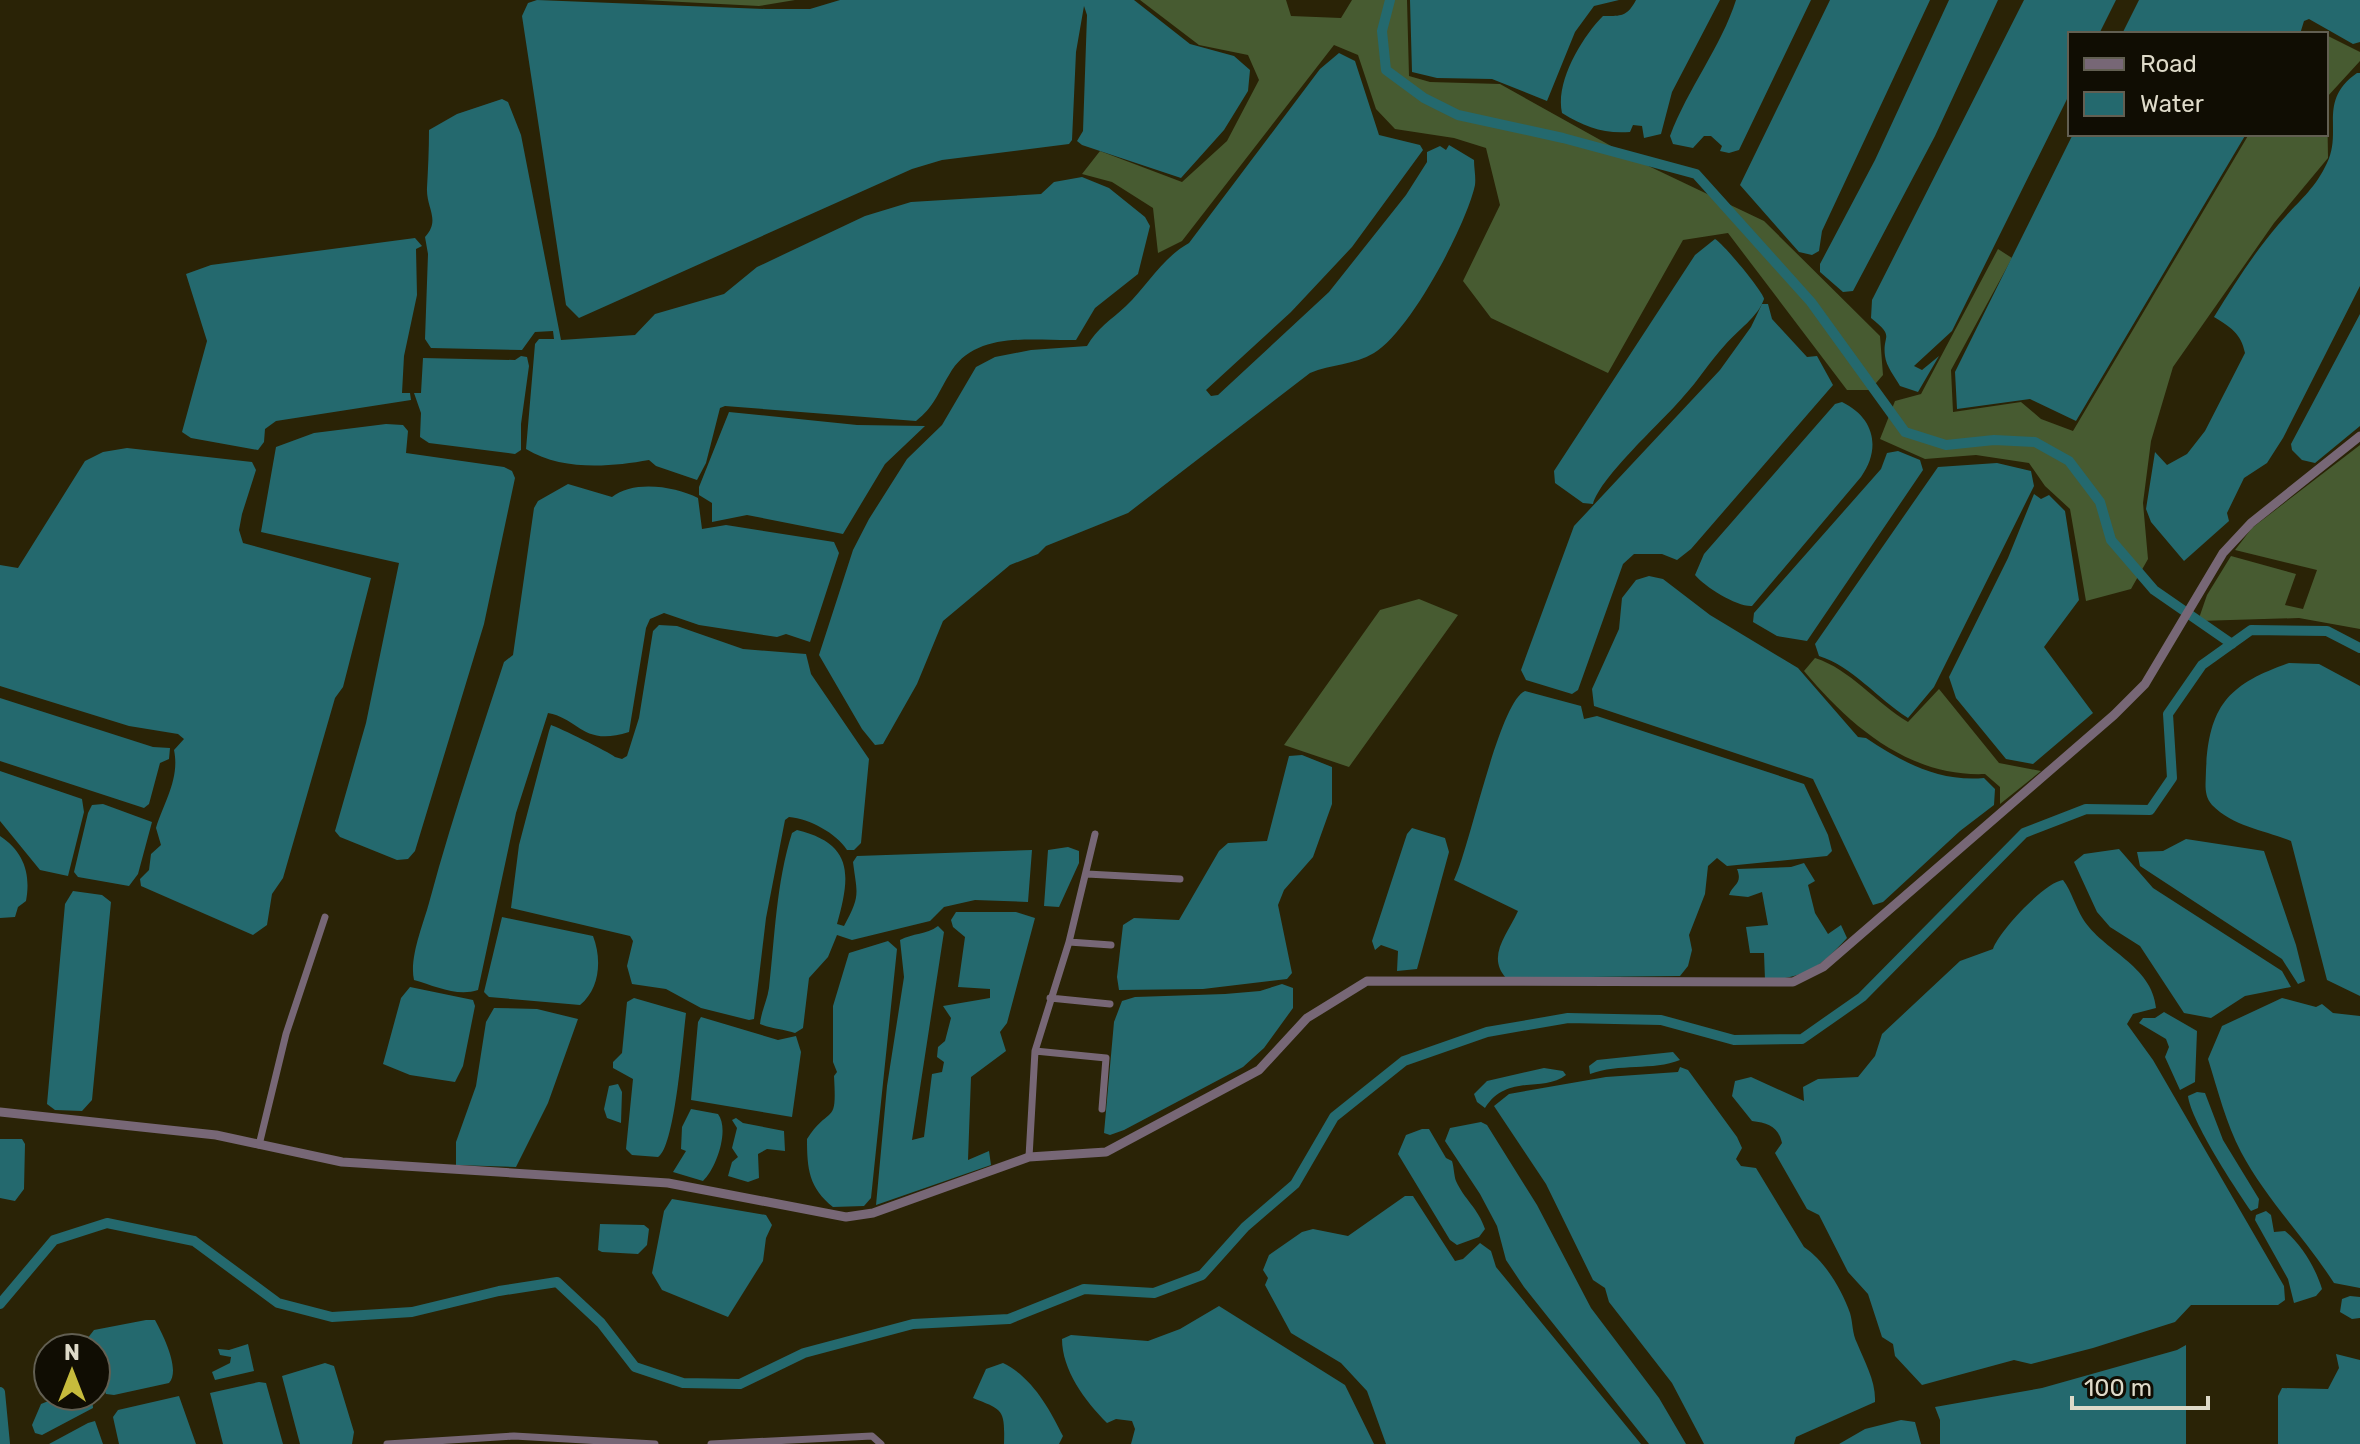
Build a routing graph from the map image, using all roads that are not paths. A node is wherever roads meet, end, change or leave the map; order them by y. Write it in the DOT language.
graph roads {
  1 [pos="2360,436"];
  2 [pos="1095,834"];
  3 [pos="1087,874"];
  4 [pos="1180,879"];
  5 [pos="325,917"];
  6 [pos="1069,942"];
  7 [pos="1111,945"];
  8 [pos="1050,998"];
  9 [pos="1110,1004"];
  10 [pos="1035,1051"];
  11 [pos="1102,1109"];
  12 [pos="0,1112"];
  13 [pos="259,1145"];
  14 [pos="1029,1157"];
  15 [pos="387,1444"];
  16 [pos="655,1444"];
  17 [pos="711,1444"];
  18 [pos="881,1444"];
  1 -- 14 [label="street"];
  2 -- 3 [label="street"];
  3 -- 4 [label="street"];
  3 -- 6 [label="street"];
  5 -- 13 [label="street"];
  6 -- 7 [label="street"];
  6 -- 8 [label="street"];
  8 -- 9 [label="street"];
  8 -- 10 [label="street"];
  10 -- 11 [label="street"];
  10 -- 14 [label="street"];
  12 -- 13 [label="street"];
  13 -- 14 [label="street"];
  15 -- 16 [label="street"];
  17 -- 18 [label="street"];
}
